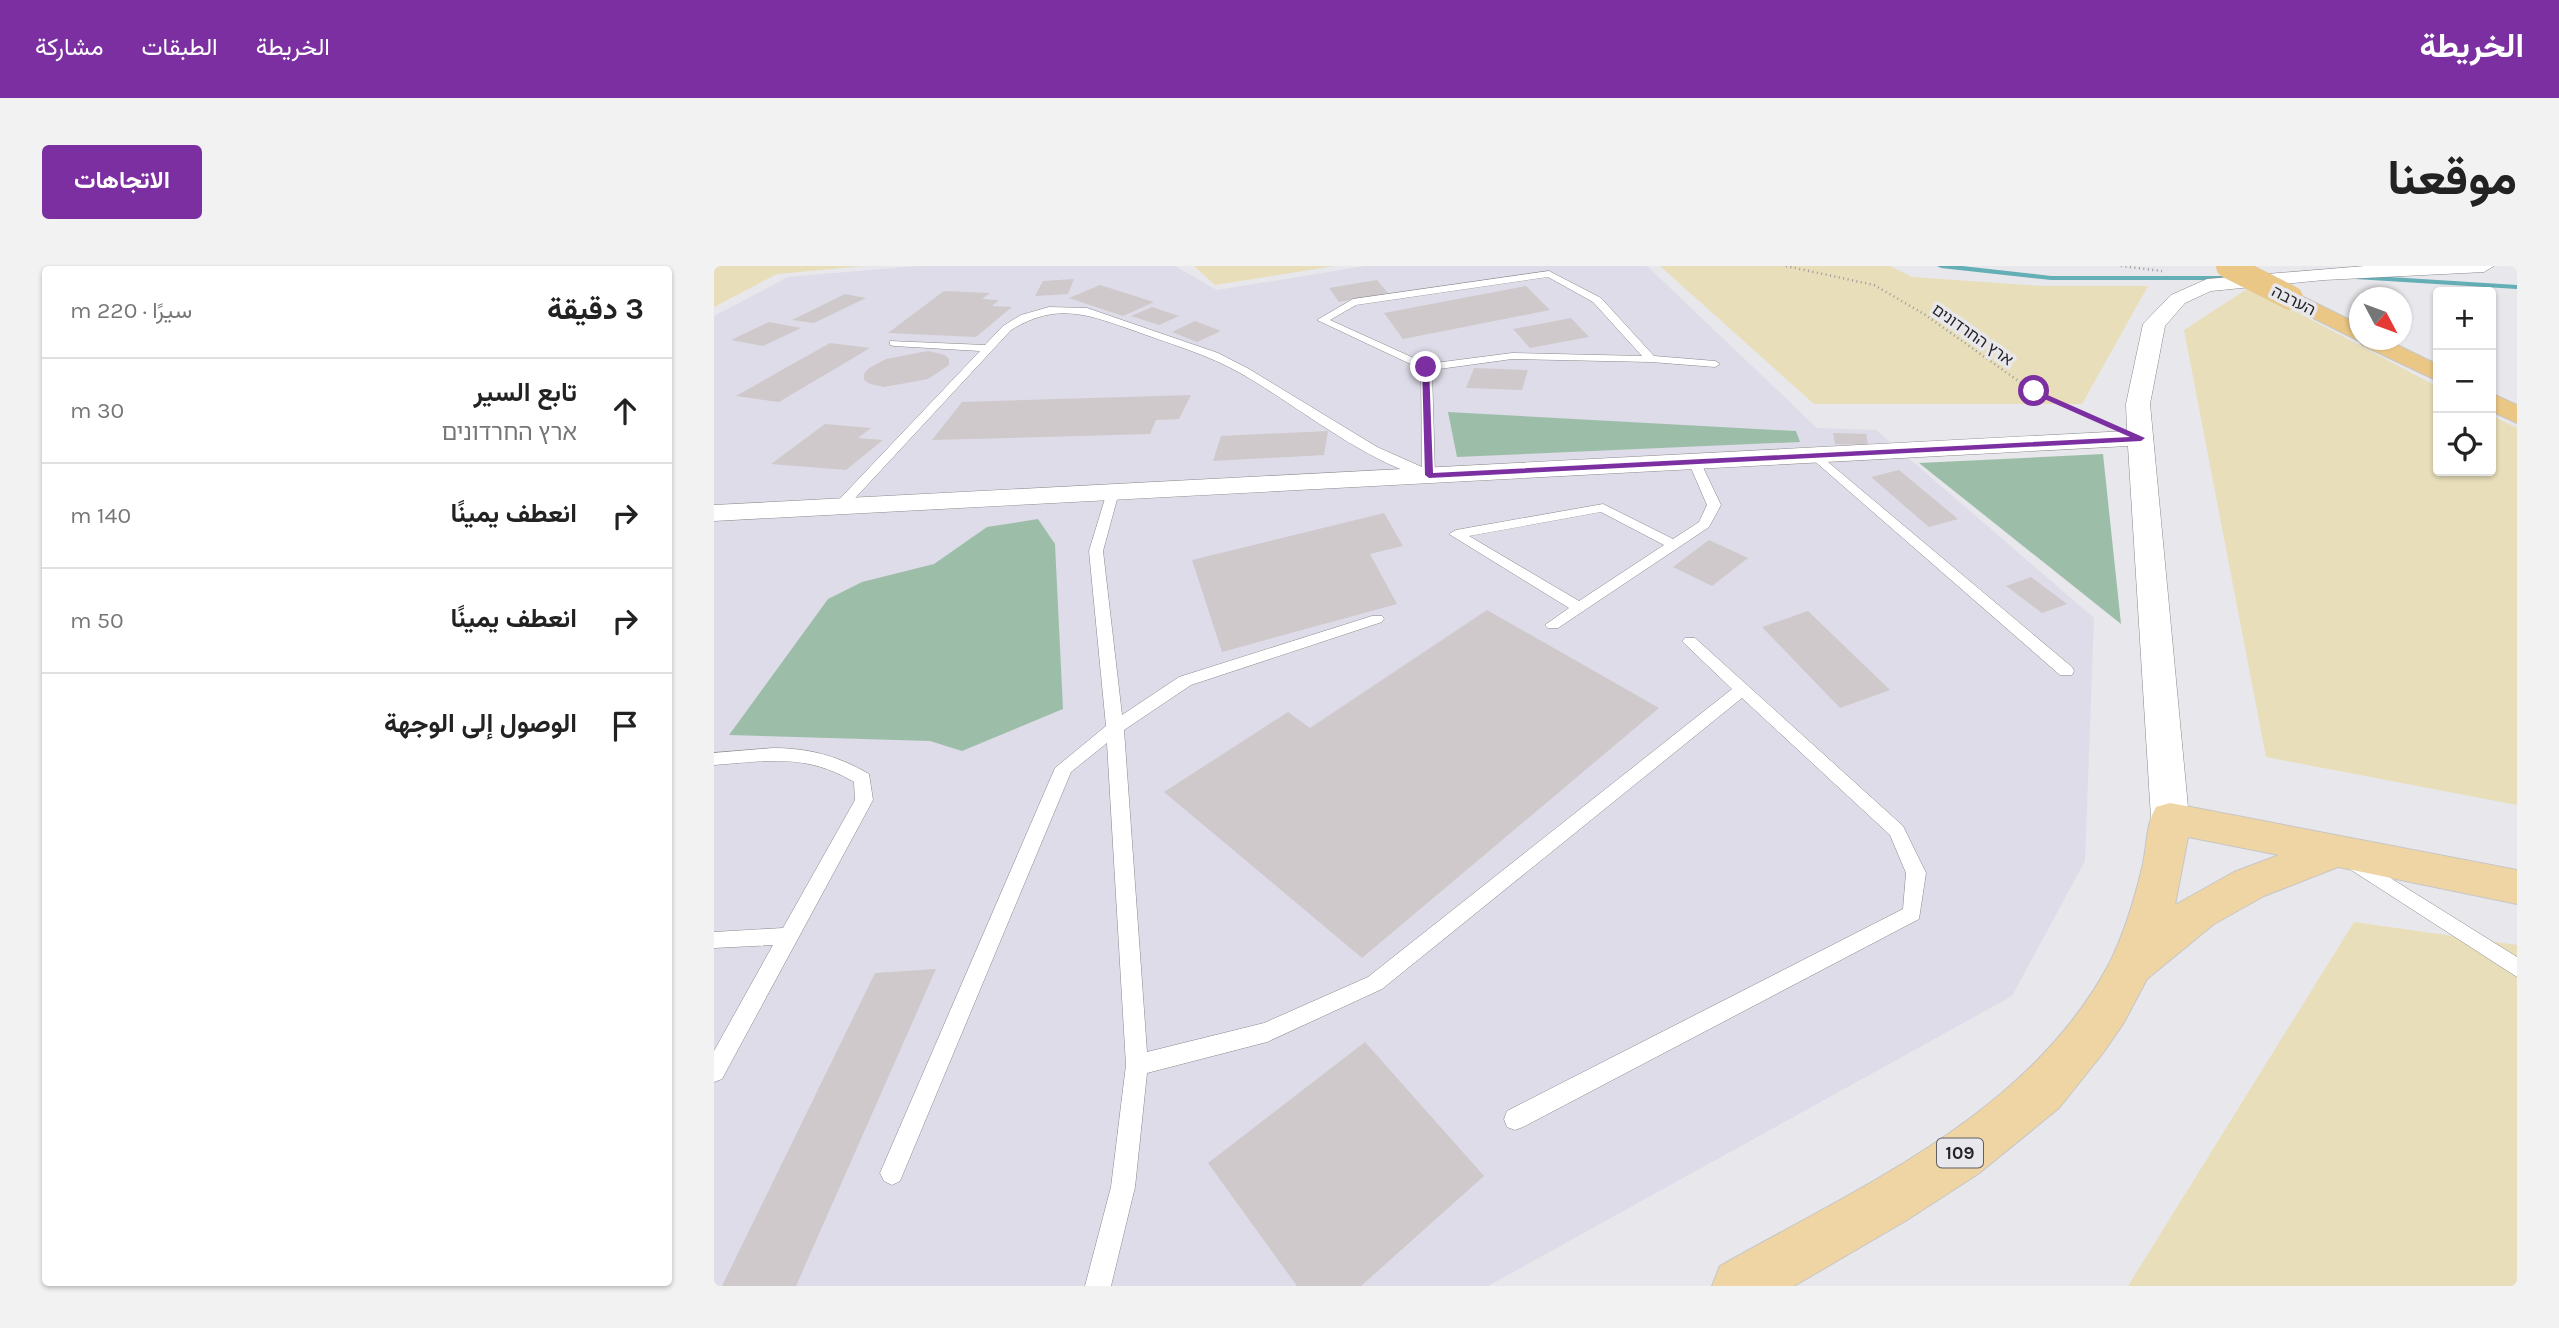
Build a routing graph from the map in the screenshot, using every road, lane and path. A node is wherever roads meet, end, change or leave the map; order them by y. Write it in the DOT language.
graph roads {
  1 [pos="1786,266"];
  2 [pos="2228,266"];
  3 [pos="2266,266"];
  4 [pos="2484,266"];
  5 [pos="2349,308"];
  6 [pos="2349,328"];
  7 [pos="2412,339"];
  8 [pos="894,343"];
  9 [pos="988,348"];
  10 [pos="2391,350"];
  11 [pos="2434,350"];
  12 [pos="1651,359"];
  13 [pos="1714,364"];
  14 [pos="1426,367"];
  15 [pos="2433,371"];
  16 [pos="2496,380"];
  17 [pos="2517,391"];
  18 [pos="2496,404"];
  19 [pos="2070,407"];
  20 [pos="2517,415"];
  21 [pos="2141,438"];
  22 [pos="1815,455"];
  23 [pos="1694,461"];
  24 [pos="1429,475"];
  25 [pos="1114,492"];
  26 [pos="839,506"];
  27 [pos="714,513"];
  28 [pos="1672,544"];
  29 [pos="1578,607"];
  30 [pos="1377,619"];
  31 [pos="1553,625"];
  32 [pos="1690,641"];
  33 [pos="2066,671"];
  34 [pos="1742,689"];
  35 [pos="1115,728"];
  36 [pos="714,759"];
  37 [pos="2170,818"];
  38 [pos="2336,851"];
  39 [pos="2517,887"];
  40 [pos="789,936"];
  41 [pos="714,940"];
  42 [pos="2132,967"];
  43 [pos="2517,968"];
  44 [pos="1137,1065"];
  45 [pos="714,1072"];
  46 [pos="1515,1119"];
  47 [pos="892,1173"];
  48 [pos="1098,1286"];
  49 [pos="1740,1286"];
  1 -- 19 [label="path, ארץ החרדונים"];
  2 -- 6 [label="highway, הערבה, bridge"];
  3 -- 5 [label="highway, הערבה"];
  4 -- 21 [label="street"];
  7 -- 11 [label="highway"];
  8 -- 9 [label="lane"];
  9 -- 24 [label="lane"];
  9 -- 26 [label="lane"];
  10 -- 15 [label="highway"];
  12 -- 13 [label="lane"];
  12 -- 14 [label="lane"];
  12 -- 14 [label="lane"];
  14 -- 24 [label="lane"];
  16 -- 17 [label="highway"];
  18 -- 20 [label="highway"];
  21 -- 22 [label="street"];
  21 -- 37 [label="street"];
  22 -- 23 [label="street"];
  22 -- 33 [label="lane"];
  23 -- 24 [label="street"];
  23 -- 28 [label="lane"];
  24 -- 25 [label="street"];
  25 -- 26 [label="street"];
  25 -- 35 [label="lane"];
  26 -- 27 [label="street"];
  28 -- 29 [label="lane"];
  28 -- 29 [label="lane"];
  29 -- 31 [label="lane"];
  30 -- 35 [label="lane"];
  32 -- 34 [label="lane"];
  34 -- 44 [label="lane"];
  34 -- 46 [label="lane"];
  35 -- 44 [label="lane"];
  35 -- 47 [label="lane"];
  36 -- 40 [label="lane"];
  37 -- 38 [label="main road"];
  37 -- 42 [label="main road, 109"];
  38 -- 39 [label="main road"];
  38 -- 42 [label="main road, 109"];
  38 -- 43 [label="lane"];
  40 -- 41 [label="lane"];
  40 -- 45 [label="lane"];
  42 -- 49 [label="main road, 109"];
  44 -- 48 [label="lane"];
}
